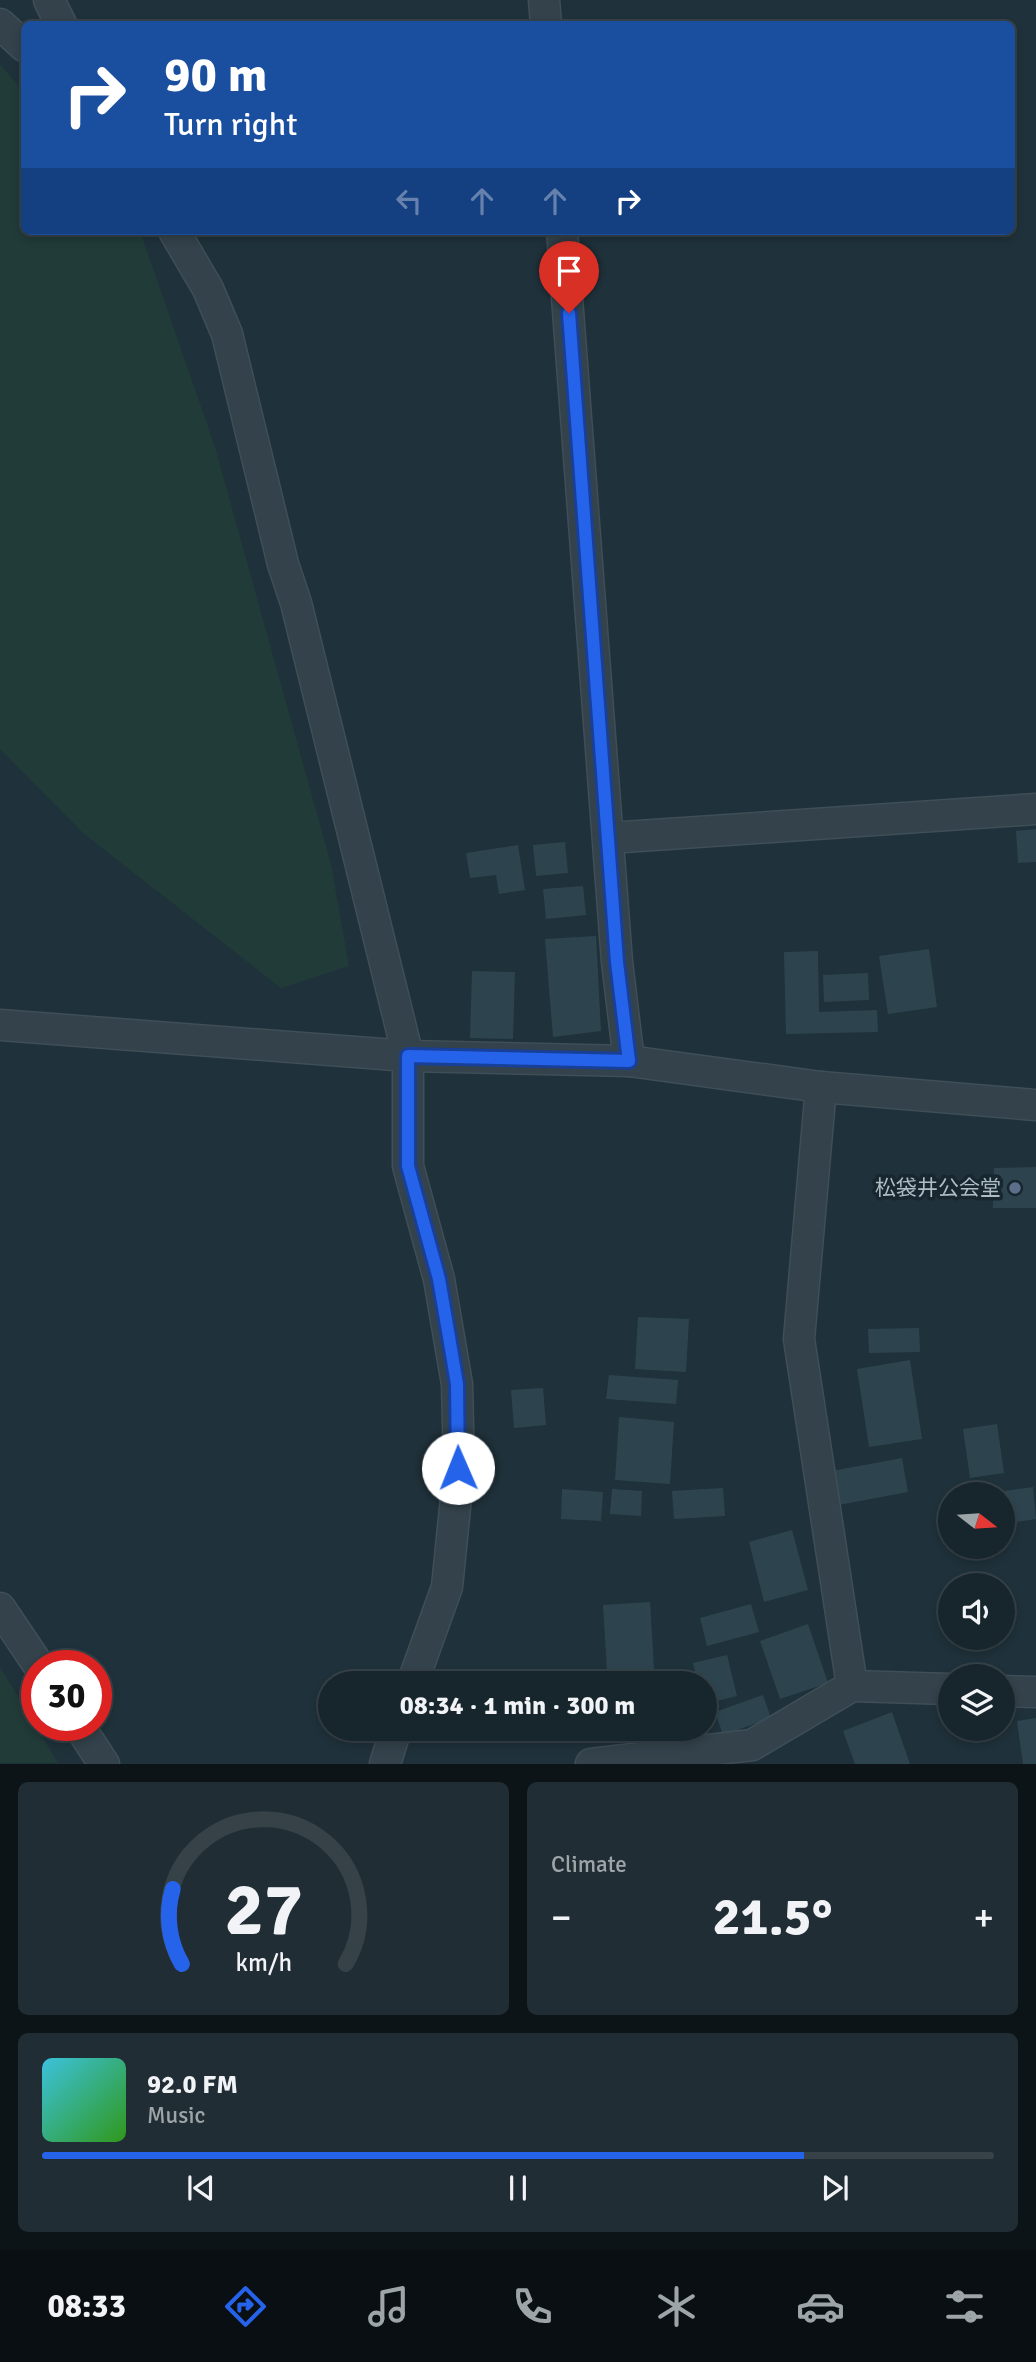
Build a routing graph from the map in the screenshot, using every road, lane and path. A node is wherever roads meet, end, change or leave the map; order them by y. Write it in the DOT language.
graph roads {
  1 [pos="50,0"];
  2 [pos="544,0"];
  3 [pos="60,21"];
  4 [pos="546,21"];
  5 [pos="0,24"];
  6 [pos="21,43"];
  7 [pos="176,235"];
  8 [pos="562,235"];
  9 [pos="1036,809"];
  10 [pos="609,838"];
  11 [pos="0,1025"];
  12 [pos="408,1056"];
  13 [pos="629,1061"];
  14 [pos="821,1087"];
  15 [pos="1036,1105"];
  16 [pos="0,1608"];
  17 [pos="28,1650"];
  18 [pos="417,1671"];
  19 [pos="852,1686"];
  20 [pos="938,1689"];
  21 [pos="1015,1691"];
  22 [pos="1036,1692"];
  23 [pos="89,1741"];
  24 [pos="393,1741"];
  25 [pos="755,1754"];
  26 [pos="104,1763"];
  27 [pos="385,1763"];
  28 [pos="591,1763"];
  1 -- 3 [label="street"];
  2 -- 4 [label="street"];
  5 -- 6 [label="street"];
  7 -- 12 [label="street"];
  8 -- 10 [label="street"];
  9 -- 10 [label="street"];
  10 -- 13 [label="street"];
  11 -- 12 [label="street"];
  12 -- 13 [label="street"];
  12 -- 18 [label="street"];
  13 -- 14 [label="street"];
  14 -- 15 [label="street"];
  14 -- 19 [label="street"];
  16 -- 17 [label="street"];
  19 -- 20 [label="street"];
  19 -- 25 [label="street"];
  21 -- 22 [label="street"];
  23 -- 26 [label="street"];
  24 -- 27 [label="street"];
  25 -- 28 [label="street"];
}
